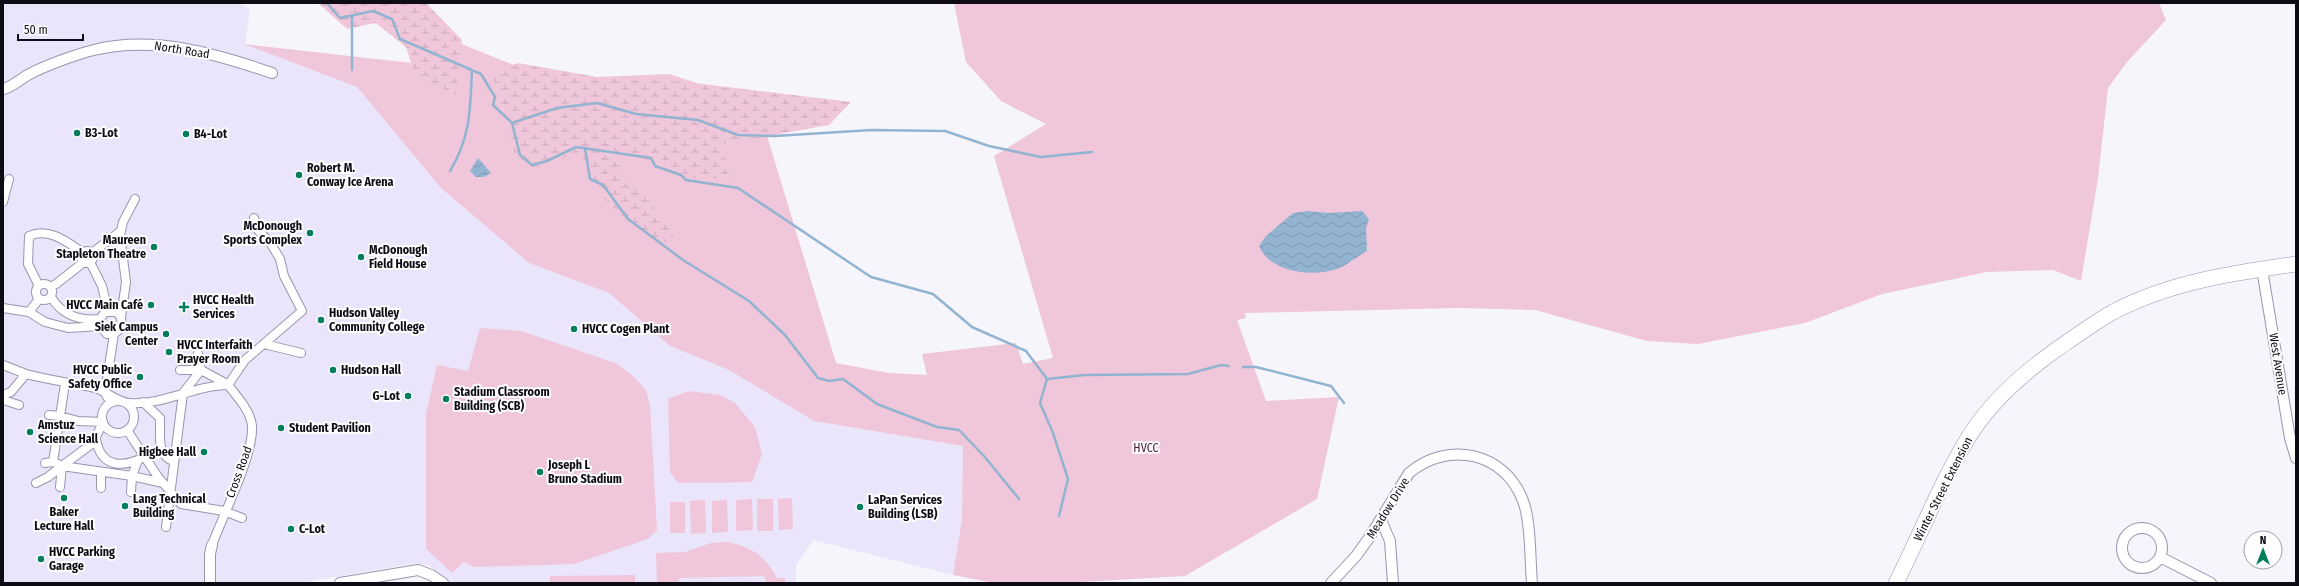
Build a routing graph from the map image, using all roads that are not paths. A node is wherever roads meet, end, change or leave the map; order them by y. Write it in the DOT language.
graph roads {
  1 [pos="272,73"];
  2 [pos="3,89"];
  3 [pos="9,180"];
  4 [pos="135,199"];
  5 [pos="3,202"];
  6 [pos="254,218"];
  7 [pos="121,231"];
  8 [pos="82,252"];
  9 [pos="92,253"];
  10 [pos="87,262"];
  11 [pos="2296,264"];
  12 [pos="2262,269"];
  13 [pos="39,286"];
  14 [pos="50,287"];
  15 [pos="51,297"];
  16 [pos="39,299"];
  17 [pos="3,308"];
  18 [pos="108,311"];
  19 [pos="29,312"];
  20 [pos="121,317"];
  21 [pos="100,322"];
  22 [pos="114,334"];
  23 [pos="264,344"];
  24 [pos="301,353"];
  25 [pos="198,354"];
  26 [pos="3,364"];
  27 [pos="180,370"];
  28 [pos="201,370"];
  29 [pos="26,374"];
  30 [pos="65,384"];
  31 [pos="228,385"];
  32 [pos="105,392"];
  33 [pos="183,393"];
  34 [pos="3,396"];
  35 [pos="3,400"];
  36 [pos="142,402"];
  37 [pos="109,403"];
  38 [pos="127,403"];
  39 [pos="19,405"];
  40 [pos="49,415"];
  41 [pos="60,416"];
  42 [pos="103,422"];
  43 [pos="127,430"];
  44 [pos="96,439"];
  45 [pos="146,456"];
  46 [pos="2296,458"];
  47 [pos="138,460"];
  48 [pos="174,461"];
  49 [pos="53,462"];
  50 [pos="45,463"];
  51 [pos="62,466"];
  52 [pos="101,472"];
  53 [pos="132,476"];
  54 [pos="36,483"];
  55 [pos="163,483"];
  56 [pos="60,487"];
  57 [pos="101,488"];
  58 [pos="131,492"];
  59 [pos="172,494"];
  60 [pos="224,511"];
  61 [pos="242,518"];
  62 [pos="1381,520"];
  63 [pos="166,527"];
  64 [pos="212,545"];
  65 [pos="2160,557"];
  66 [pos="440,581"];
  67 [pos="210,583"];
  68 [pos="340,583"];
  69 [pos="1331,583"];
  70 [pos="1393,583"];
  71 [pos="1532,583"];
  72 [pos="1896,583"];
  73 [pos="2211,583"];
  1 -- 2 [label="street, North Road"];
  3 -- 5 [label="street"];
  4 -- 7 [label="street"];
  6 -- 23 [label="street"];
  7 -- 9 [label="street"];
  7 -- 20 [label="street"];
  8 -- 9 [label="street"];
  8 -- 10 [label="street"];
  8 -- 13 [label="street"];
  9 -- 10 [label="street"];
  10 -- 14 [label="street"];
  10 -- 18 [label="street"];
  11 -- 12 [label="main road, Winter Street Extension"];
  12 -- 46 [label="street, West Avenue"];
  12 -- 72 [label="main road, Winter Street Extension"];
  13 -- 14 [label="street"];
  13 -- 16 [label="street"];
  14 -- 15 [label="street"];
  15 -- 16 [label="street"];
  15 -- 21 [label="street"];
  16 -- 19 [label="street"];
  17 -- 19 [label="street"];
  18 -- 20 [label="street"];
  18 -- 21 [label="street"];
  19 -- 21 [label="street"];
  20 -- 22 [label="street"];
  21 -- 22 [label="street"];
  22 -- 32 [label="street"];
  23 -- 24 [label="street"];
  23 -- 31 [label="street"];
  25 -- 28 [label="street"];
  26 -- 29 [label="street"];
  27 -- 28 [label="street"];
  28 -- 31 [label="street"];
  28 -- 33 [label="street"];
  29 -- 30 [label="street"];
  29 -- 34 [label="street"];
  30 -- 32 [label="street"];
  30 -- 41 [label="street"];
  31 -- 33 [label="street"];
  31 -- 60 [label="street, Cross Road"];
  32 -- 37 [label="street"];
  32 -- 38 [label="street"];
  33 -- 36 [label="street"];
  33 -- 48 [label="street"];
  35 -- 39 [label="street"];
  36 -- 38 [label="street"];
  36 -- 48 [label="street"];
  37 -- 38 [label="street"];
  37 -- 42 [label="street"];
  38 -- 43 [label="street"];
  40 -- 41 [label="street"];
  41 -- 42 [label="street"];
  41 -- 49 [label="street"];
  42 -- 43 [label="street"];
  42 -- 44 [label="street"];
  43 -- 45 [label="street"];
  44 -- 47 [label="street"];
  44 -- 51 [label="street"];
  45 -- 47 [label="street"];
  45 -- 55 [label="street"];
  47 -- 53 [label="street"];
  48 -- 59 [label="street"];
  49 -- 50 [label="street"];
  49 -- 51 [label="street"];
  51 -- 52 [label="street"];
  51 -- 54 [label="street"];
  51 -- 56 [label="street"];
  52 -- 53 [label="street"];
  52 -- 57 [label="street"];
  53 -- 55 [label="street"];
  53 -- 58 [label="street"];
  55 -- 59 [label="street"];
  59 -- 60 [label="street"];
  59 -- 63 [label="street"];
  60 -- 61 [label="street"];
  60 -- 64 [label="street, Cross Road"];
  62 -- 69 [label="street, Meadow Drive"];
  62 -- 70 [label="street"];
  62 -- 71 [label="street, Meadow Drive"];
  64 -- 67 [label="street, Cross Road"];
  65 -- 65 [label="street"];
  65 -- 73 [label="street"];
  66 -- 68 [label="street"];
}
